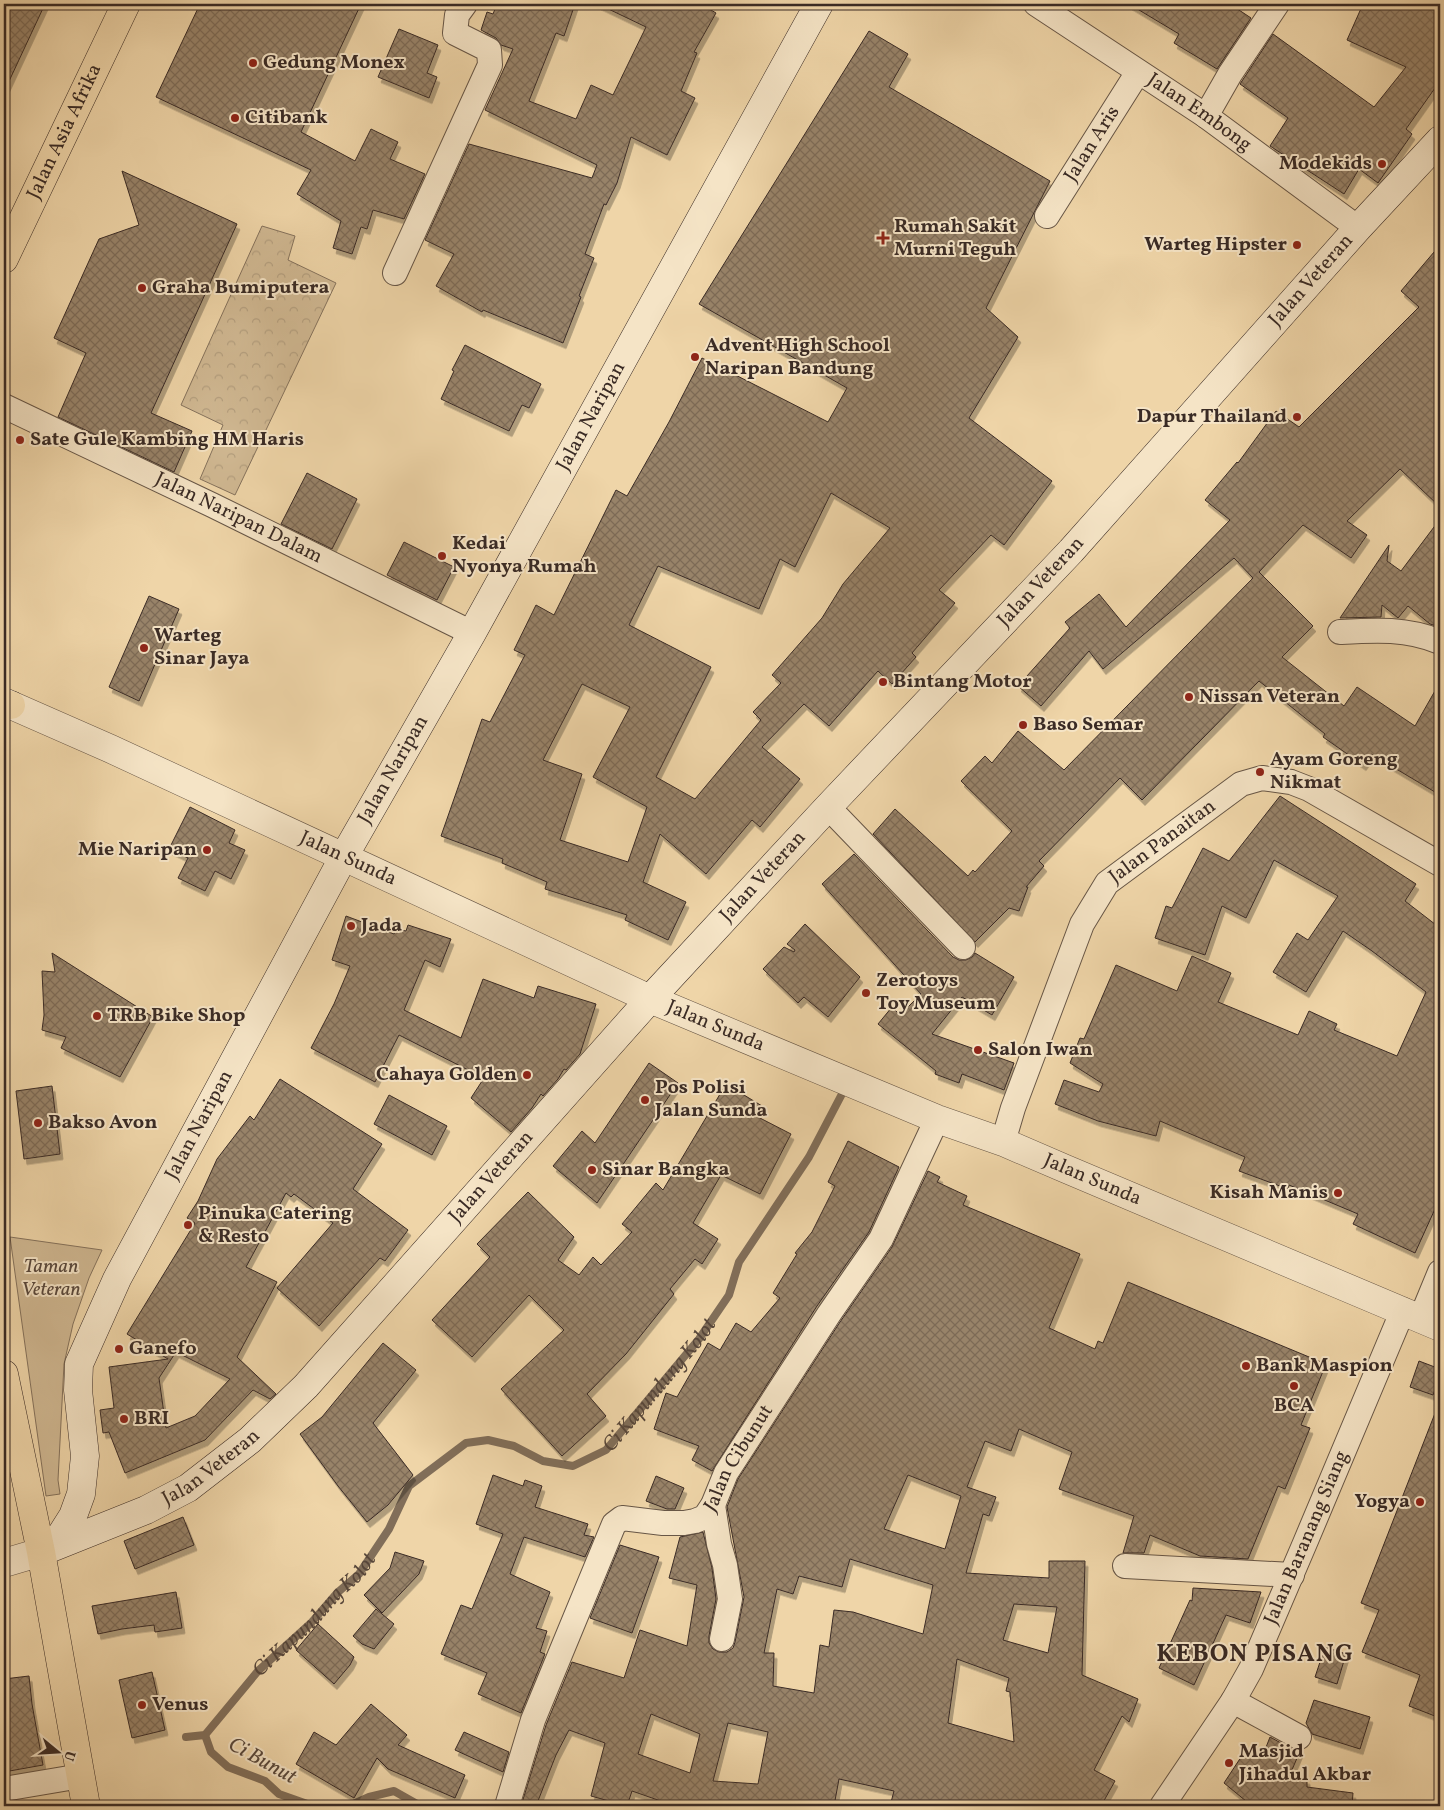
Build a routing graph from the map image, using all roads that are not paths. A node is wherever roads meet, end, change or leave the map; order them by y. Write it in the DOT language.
graph roads {
  1 [pos="126,4"];
  2 [pos="465,4"];
  3 [pos="819,4"];
  4 [pos="1036,4"];
  5 [pos="1276,4"];
  6 [pos="1138,72"];
  7 [pos="1206,116"];
  8 [pos="1440,140"];
  9 [pos="1046,216"];
  10 [pos="1358,228"];
  11 [pos="4,259"];
  12 [pos="395,273"];
  13 [pos="4,406"];
  14 [pos="1340,632"];
  15 [pos="472,633"];
  16 [pos="1440,642"];
  17 [pos="6,703"];
  18 [pos="828,807"];
  19 [pos="343,858"];
  20 [pos="1440,864"];
  21 [pos="962,947"];
  22 [pos="650,999"];
  23 [pos="937,1119"];
  24 [pos="1003,1142"];
  25 [pos="1440,1272"];
  26 [pos="1421,1318"];
  27 [pos="4,1374"];
  28 [pos="713,1505"];
  29 [pos="41,1552"];
  30 [pos="4,1563"];
  31 [pos="1124,1566"];
  32 [pos="1292,1574"];
  33 [pos="722,1639"];
  34 [pos="1233,1701"];
  35 [pos="1299,1737"];
  36 [pos="81,1776"];
  37 [pos="4,1789"];
  38 [pos="508,1802"];
  39 [pos="86,1806"];
  40 [pos="1162,1806"];
  1 -- 11 [label="main road, Jalan Asia Afrika"];
  2 -- 12 [label="street"];
  3 -- 15 [label="main road, Jalan Naripan"];
  4 -- 6 [label="street, Jalan Embong"];
  5 -- 7 [label="street"];
  6 -- 7 [label="street, Jalan Embong"];
  6 -- 9 [label="street, Jalan Aris"];
  7 -- 10 [label="street, Jalan Embong"];
  8 -- 10 [label="main road, Jalan Veteran"];
  10 -- 18 [label="main road, Jalan Veteran"];
  13 -- 15 [label="street, Jalan Naripan Dalam"];
  14 -- 16 [label="street"];
  15 -- 19 [label="main road, Jalan Naripan"];
  17 -- 19 [label="main road, Jalan Sunda"];
  18 -- 21 [label="street"];
  18 -- 22 [label="main road, Jalan Veteran"];
  19 -- 22 [label="main road, Jalan Sunda"];
  19 -- 29 [label="main road, Jalan Naripan"];
  20 -- 24 [label="street, Jalan Panaitan"];
  22 -- 23 [label="main road, Jalan Sunda"];
  22 -- 29 [label="main road, Jalan Veteran"];
  23 -- 24 [label="main road, Jalan Sunda"];
  23 -- 28 [label="street, Jalan Cibunut"];
  24 -- 26 [label="main road, Jalan Sunda"];
  25 -- 26 [label="street, Jalan Baranang Siang"];
  26 -- 32 [label="street, Jalan Baranang Siang"];
  27 -- 29 [label="main road"];
  28 -- 33 [label="street"];
  28 -- 38 [label="street, Jalan Cibunut"];
  29 -- 30 [label="main road, Jalan Veteran"];
  29 -- 36 [label="main road"];
  31 -- 32 [label="street"];
  32 -- 34 [label="street, Jalan Baranang Siang"];
  34 -- 35 [label="street"];
  34 -- 40 [label="street, Jalan Baranang Siang"];
  36 -- 37 [label="street"];
  36 -- 39 [label="main road"];
}
